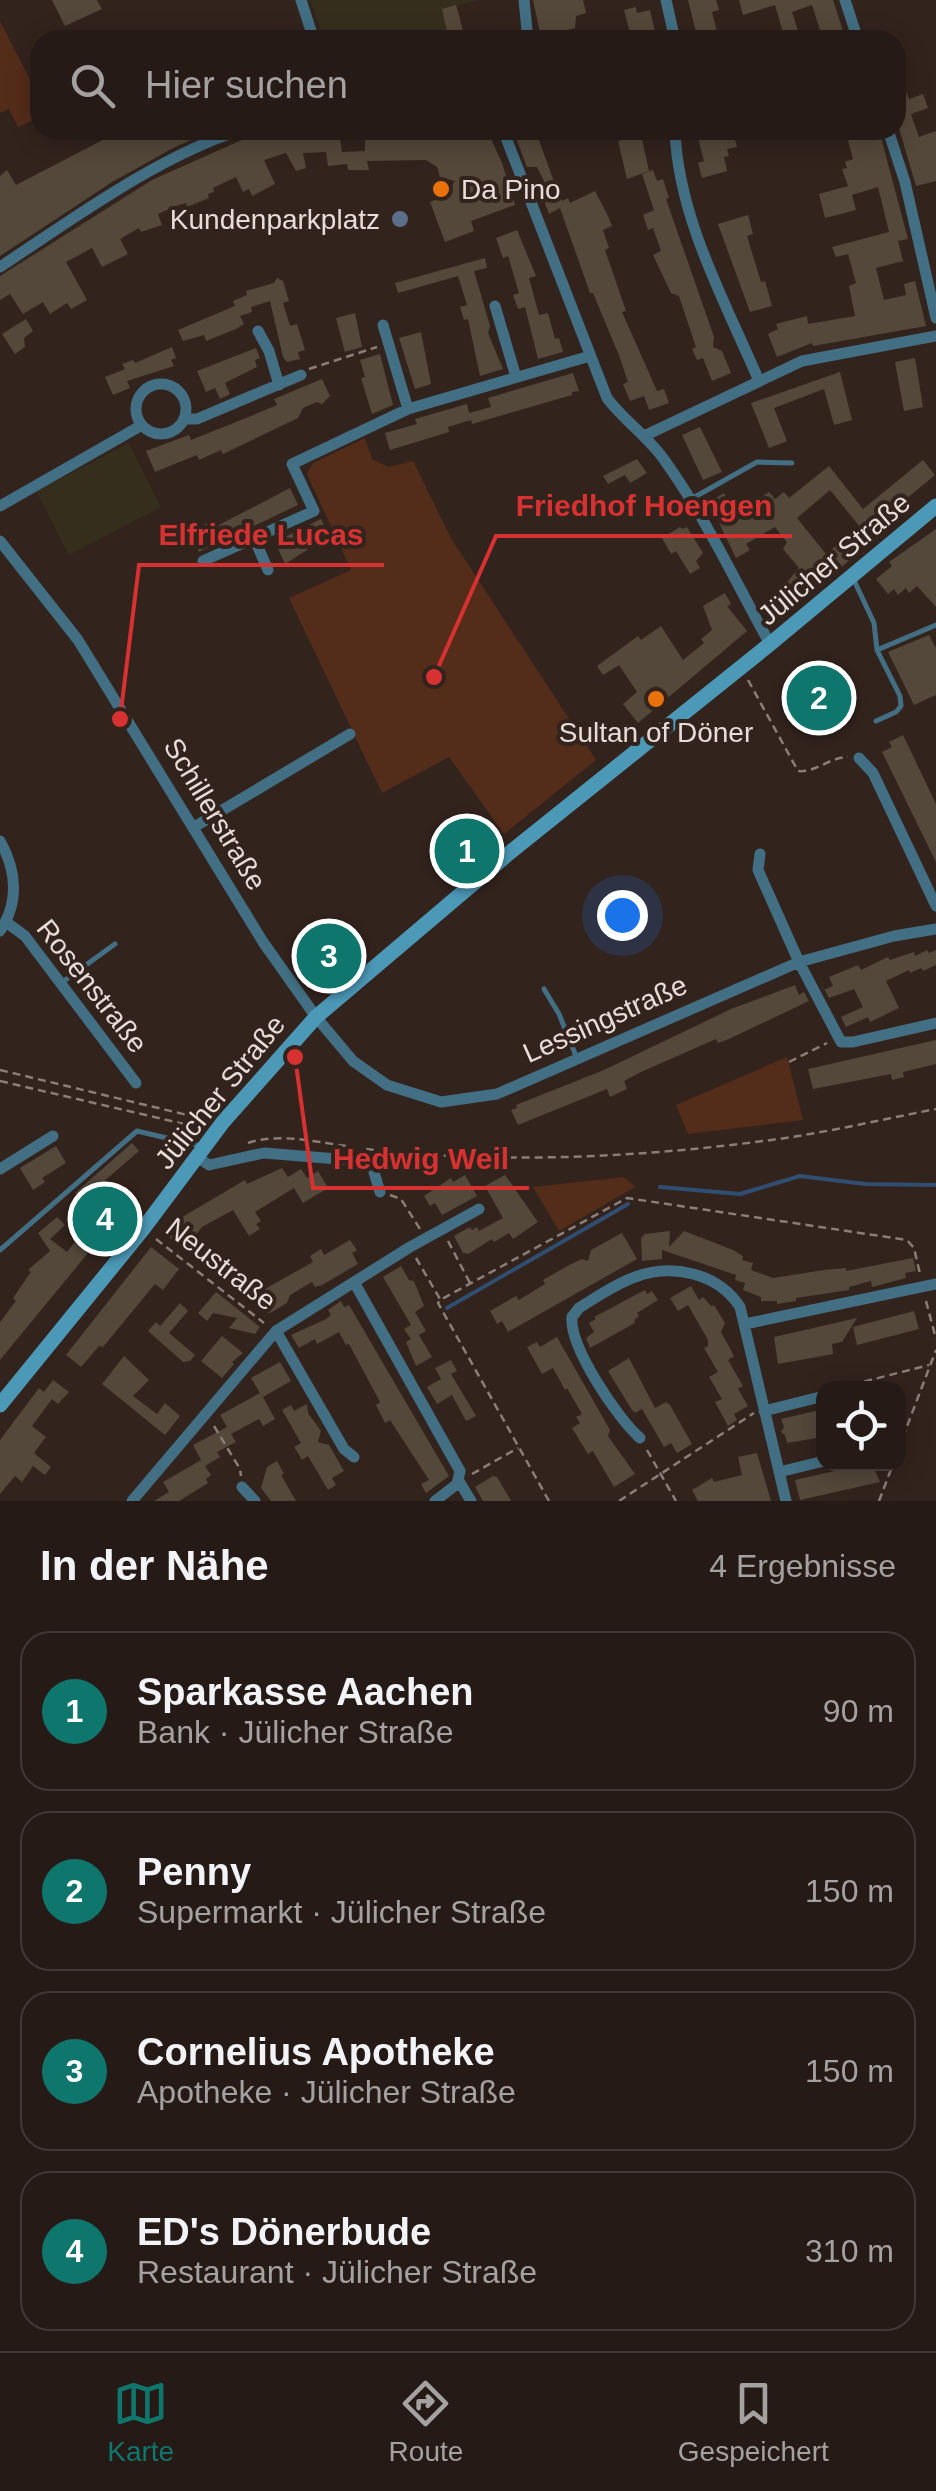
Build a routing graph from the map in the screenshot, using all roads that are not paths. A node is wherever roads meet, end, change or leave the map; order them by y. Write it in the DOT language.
graph roads {
  1 [pos="301,0"];
  2 [pos="524,0"];
  3 [pos="666,0"];
  4 [pos="845,0"];
  5 [pos="311,30"];
  6 [pos="527,30"];
  7 [pos="673,30"];
  8 [pos="855,30"];
  9 [pos="216,140"];
  10 [pos="506,140"];
  11 [pos="677,140"];
  12 [pos="891,140"];
  13 [pos="0,267"];
  14 [pos="495,306"];
  15 [pos="936,318"];
  16 [pos="383,324"];
  17 [pos="258,331"];
  18 [pos="936,336"];
  19 [pos="590,356"];
  20 [pos="302,375"];
  21 [pos="516,377"];
  22 [pos="759,380"];
  23 [pos="279,385"];
  24 [pos="408,408"];
  25 [pos="184,419"];
  26 [pos="142,426"];
  27 [pos="644,436"];
  28 [pos="792,463"];
  29 [pos="690,500"];
  30 [pos="0,506"];
  31 [pos="936,506"];
  32 [pos="254,538"];
  33 [pos="0,541"];
  34 [pos="203,561"];
  35 [pos="268,570"];
  36 [pos="852,576"];
  37 [pos="936,625"];
  38 [pos="770,644"];
  39 [pos="877,650"];
  40 [pos="876,721"];
  41 [pos="350,734"];
  42 [pos="859,758"];
  43 [pos="194,827"];
  44 [pos="0,841"];
  45 [pos="760,854"];
  46 [pos="936,906"];
  47 [pos="3,927"];
  48 [pos="936,929"];
  49 [pos="115,944"];
  50 [pos="799,962"];
  51 [pos="59,985"];
  52 [pos="544,989"];
  53 [pos="316,1017"];
  54 [pos="936,1023"];
  55 [pos="578,1058"];
  56 [pos="136,1083"];
  57 [pos="53,1136"];
  58 [pos="204,1147"];
  59 [pos="0,1169"];
  60 [pos="380,1192"];
  61 [pos="479,1209"];
  62 [pos="0,1250"];
  63 [pos="354,1282"];
  64 [pos="929,1286"];
  65 [pos="745,1324"];
  66 [pos="276,1332"];
  67 [pos="816,1398"];
  68 [pos="0,1406"];
  69 [pos="764,1409"];
  70 [pos="640,1438"];
  71 [pos="354,1458"];
  72 [pos="816,1463"];
  73 [pos="779,1472"];
  74 [pos="460,1481"];
  75 [pos="242,1488"];
  76 [pos="132,1501"];
  77 [pos="255,1501"];
  78 [pos="435,1501"];
  79 [pos="472,1501"];
  80 [pos="786,1501"];
  1 -- 5 [label="street"];
  2 -- 6 [label="street"];
  3 -- 7 [label="street"];
  4 -- 8 [label="street"];
  9 -- 13 [label="street"];
  10 -- 19 [label="street"];
  11 -- 22 [label="street"];
  12 -- 15 [label="street"];
  14 -- 21 [label="street"];
  16 -- 24 [label="street"];
  17 -- 23 [label="street"];
  18 -- 22 [label="street"];
  19 -- 21 [label="street"];
  19 -- 27 [label="street"];
  20 -- 23 [label="street"];
  21 -- 24 [label="street"];
  22 -- 27 [label="street"];
  23 -- 25 [label="street"];
  24 -- 32 [label="street"];
  25 -- 26 [label="street"];
  25 -- 26 [label="street"];
  26 -- 30 [label="street"];
  27 -- 29 [label="street"];
  28 -- 29 [label="lane"];
  29 -- 38 [label="street"];
  31 -- 36 [label="main road, Jülicher Straße"];
  32 -- 34 [label="street"];
  32 -- 35 [label="street"];
  33 -- 43 [label="street, Schillerstraße"];
  36 -- 38 [label="main road, Jülicher Straße"];
  36 -- 39 [label="lane"];
  37 -- 39 [label="lane"];
  38 -- 53 [label="main road, Jülicher Straße"];
  39 -- 40 [label="lane"];
  41 -- 43 [label="street"];
  42 -- 46 [label="street"];
  43 -- 53 [label="street, Schillerstraße"];
  44 -- 47 [label="street, Rosenstraße"];
  45 -- 50 [label="street"];
  47 -- 51 [label="street, Rosenstraße"];
  48 -- 50 [label="street, Lessingstraße"];
  49 -- 51 [label="lane"];
  50 -- 54 [label="street"];
  50 -- 55 [label="street, Lessingstraße"];
  51 -- 56 [label="street, Rosenstraße"];
  52 -- 55 [label="lane"];
  53 -- 55 [label="street, Lessingstraße"];
  53 -- 58 [label="main road, Jülicher Straße"];
  57 -- 59 [label="street"];
  58 -- 60 [label="street"];
  58 -- 62 [label="lane"];
  58 -- 68 [label="main road, Jülicher Straße"];
  61 -- 63 [label="street"];
  63 -- 66 [label="street"];
  63 -- 74 [label="street"];
  64 -- 65 [label="street"];
  65 -- 69 [label="street"];
  65 -- 70 [label="street"];
  66 -- 71 [label="street"];
  66 -- 76 [label="street"];
  67 -- 69 [label="street"];
  69 -- 73 [label="street"];
  72 -- 73 [label="street"];
  73 -- 80 [label="street"];
  74 -- 78 [label="street"];
  74 -- 79 [label="street"];
  75 -- 77 [label="street"];
}
